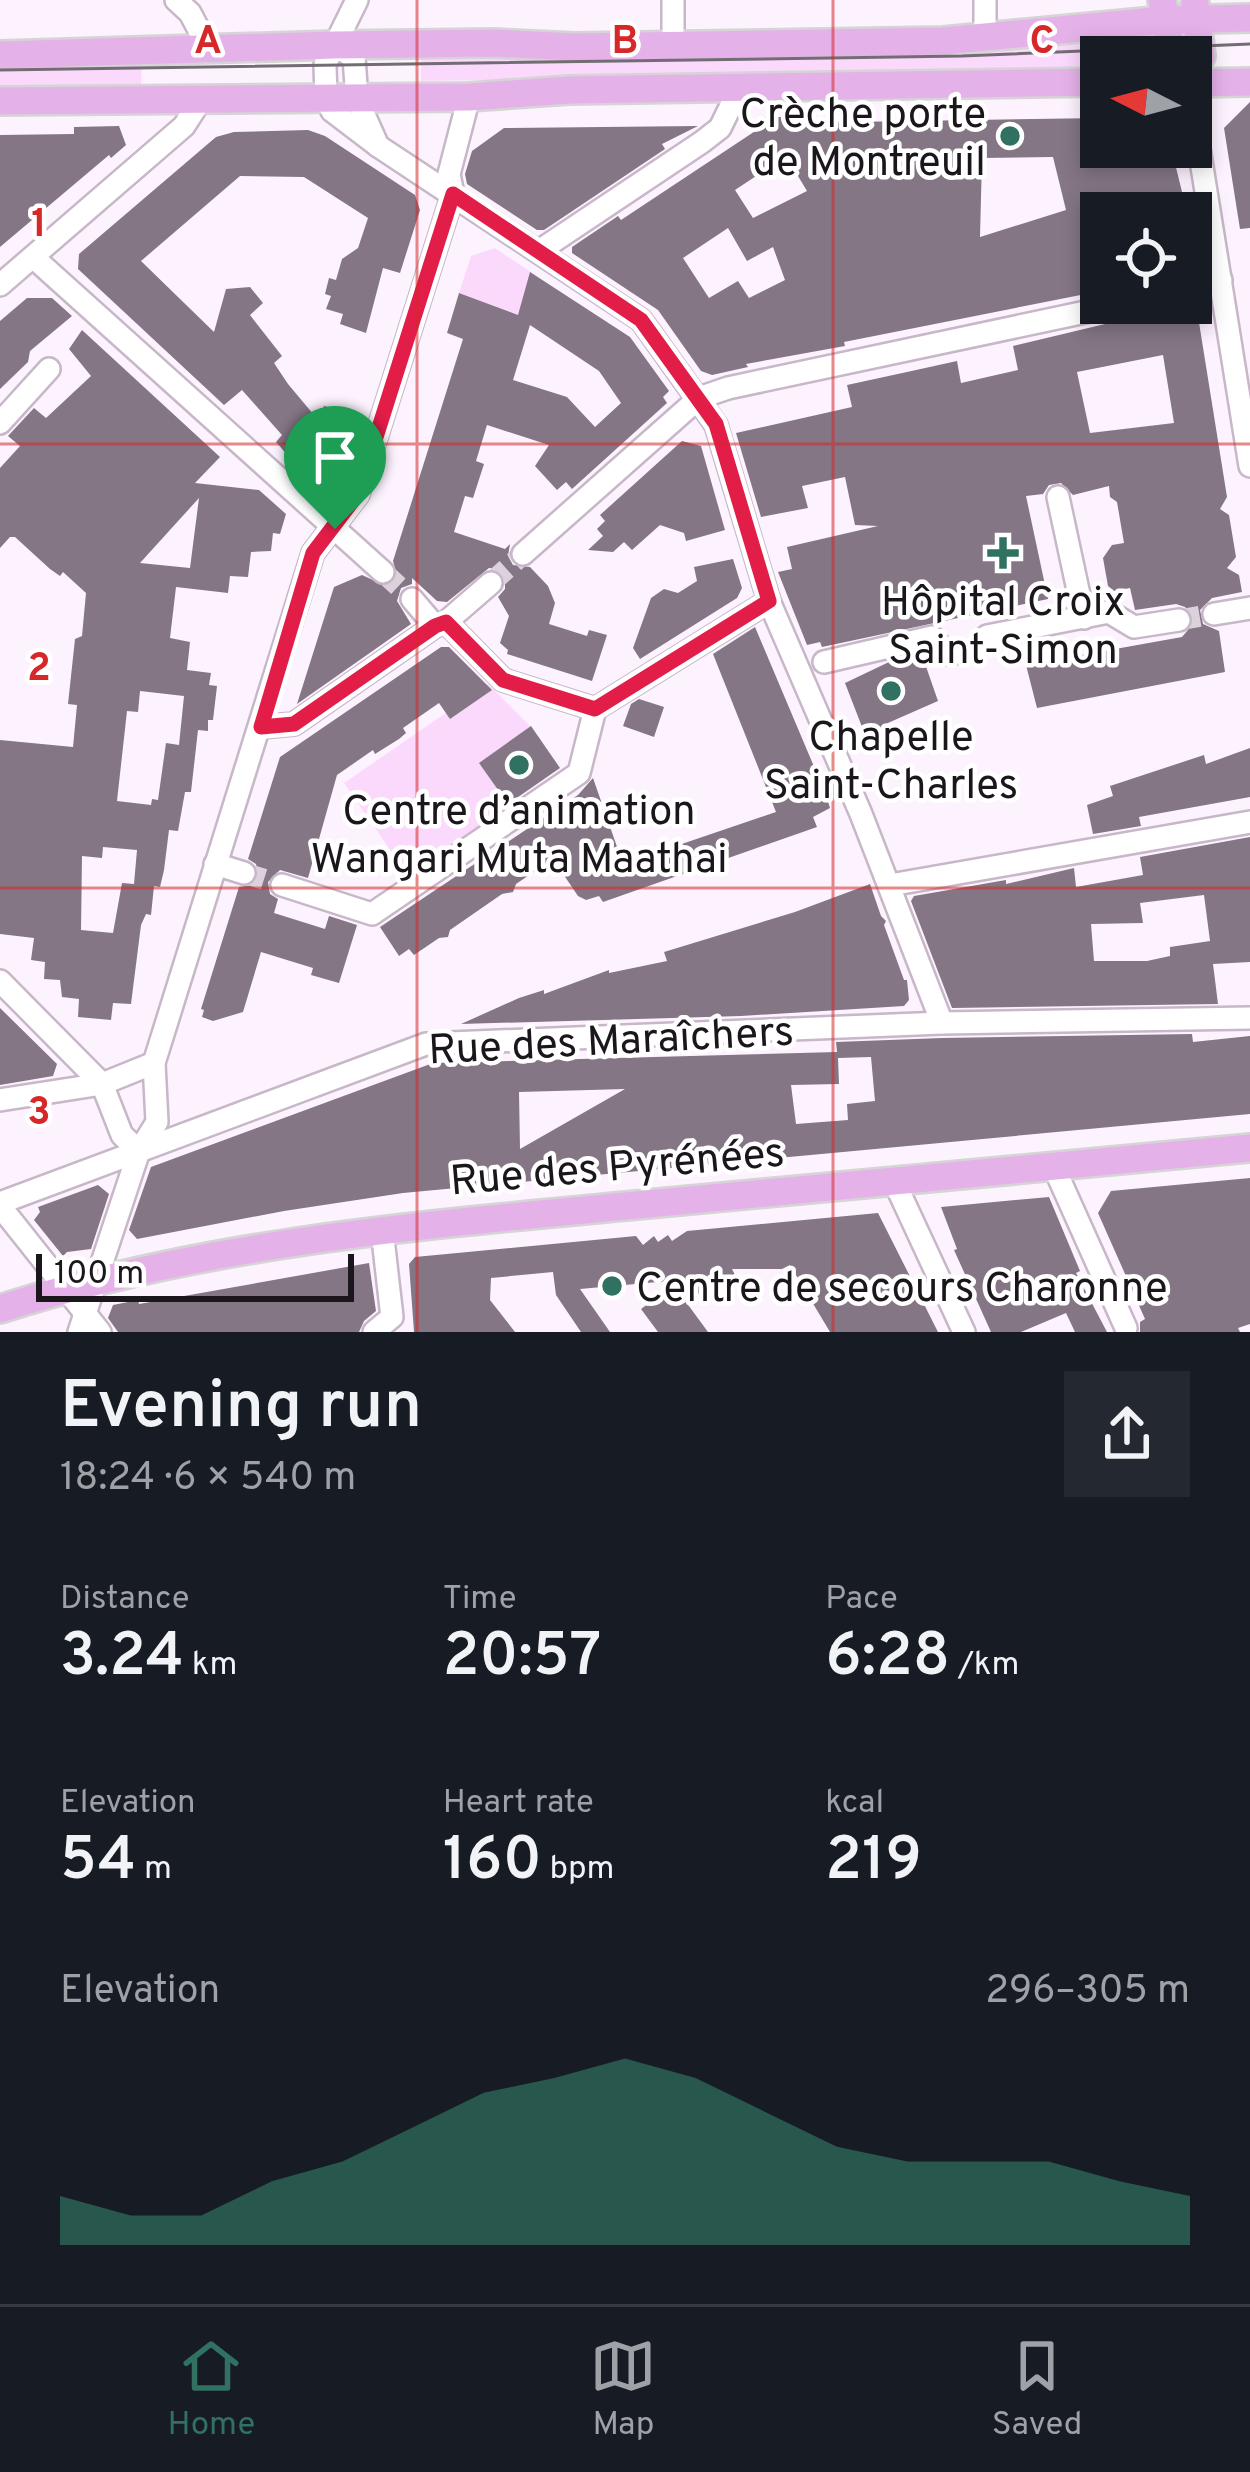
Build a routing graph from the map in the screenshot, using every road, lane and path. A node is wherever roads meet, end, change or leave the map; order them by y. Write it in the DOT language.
graph roads {
  1 [pos="176,0"];
  2 [pos="357,0"];
  3 [pos="673,0"];
  4 [pos="985,0"];
  5 [pos="1196,9"];
  6 [pos="1164,10"];
  7 [pos="1250,17"];
  8 [pos="985,38"];
  9 [pos="335,45"];
  10 [pos="673,45"];
  11 [pos="208,46"];
  12 [pos="0,55"];
  13 [pos="1212,81"];
  14 [pos="1080,82"];
  15 [pos="1250,82"];
  16 [pos="740,87"];
  17 [pos="469,97"];
  18 [pos="357,98"];
  19 [pos="326,99"];
  20 [pos="0,101"];
  21 [pos="200,101"];
  22 [pos="378,146"];
  23 [pos="1203,168"];
  24 [pos="453,194"];
  25 [pos="538,251"];
  26 [pos="34,258"];
  27 [pos="1221,280"];
  28 [pos="1212,283"];
  29 [pos="0,285"];
  30 [pos="1080,313"];
  31 [pos="49,368"];
  32 [pos="699,398"];
  33 [pos="0,423"];
  34 [pos="1250,466"];
  35 [pos="1058,497"];
  36 [pos="335,529"];
  37 [pos="523,554"];
  38 [pos="383,572"];
  39 [pos="491,584"];
  40 [pos="412,599"];
  41 [pos="769,601"];
  42 [pos="1250,608"];
  43 [pos="1214,614"];
  44 [pos="1084,617"];
  45 [pos="1179,620"];
  46 [pos="440,624"];
  47 [pos="824,662"];
  48 [pos="595,709"];
  49 [pos="261,727"];
  50 [pos="1250,822"];
  51 [pos="215,864"];
  52 [pos="244,873"];
  53 [pos="282,885"];
  54 [pos="890,885"];
  55 [pos="0,981"];
  56 [pos="1250,1018"];
  57 [pos="942,1023"];
  58 [pos="154,1063"];
  59 [pos="102,1084"];
  60 [pos="0,1100"];
  61 [pos="1250,1148"];
  62 [pos="139,1151"];
  63 [pos="1053,1165"];
  64 [pos="893,1181"];
  65 [pos="0,1205"];
  66 [pos="382,1230"];
  67 [pos="98,1280"];
  68 [pos="62,1288"];
  69 [pos="0,1309"];
  70 [pos="81,1322"];
  71 [pos="1126,1328"];
  72 [pos="100,1332"];
  73 [pos="374,1332"];
  74 [pos="964,1332"];
  1 -- 11 [label="street"];
  2 -- 9 [label="street"];
  3 -- 10 [label="street"];
  4 -- 8 [label="street"];
  5 -- 6 [label="main road"];
  5 -- 7 [label="main road"];
  6 -- 8 [label="main road"];
  8 -- 10 [label="main road"];
  9 -- 10 [label="main road"];
  9 -- 11 [label="main road"];
  9 -- 18 [label="street"];
  9 -- 19 [label="street"];
  11 -- 12 [label="main road"];
  13 -- 15 [label="main road"];
  14 -- 16 [label="main road"];
  16 -- 17 [label="main road"];
  16 -- 25 [label="street"];
  17 -- 18 [label="main road"];
  17 -- 24 [label="street"];
  18 -- 19 [label="main road"];
  18 -- 22 [label="street"];
  19 -- 21 [label="main road"];
  19 -- 22 [label="street"];
  20 -- 21 [label="main road"];
  21 -- 26 [label="street"];
  22 -- 24 [label="street"];
  23 -- 27 [label="street"];
  24 -- 25 [label="street"];
  24 -- 36 [label="street"];
  25 -- 32 [label="street"];
  26 -- 29 [label="street"];
  26 -- 36 [label="street"];
  27 -- 28 [label="street"];
  27 -- 34 [label="street"];
  30 -- 32 [label="street"];
  31 -- 33 [label="street"];
  32 -- 37 [label="street"];
  32 -- 41 [label="street"];
  35 -- 44 [label="street"];
  36 -- 38 [label="street"];
  36 -- 49 [label="street"];
  39 -- 46 [label="street"];
  40 -- 46 [label="street"];
  41 -- 48 [label="street"];
  41 -- 54 [label="street"];
  42 -- 43 [label="street"];
  44 -- 45 [label="street"];
  44 -- 47 [label="street"];
  46 -- 48 [label="street"];
  46 -- 49 [label="street"];
  48 -- 53 [label="street"];
  49 -- 51 [label="street"];
  50 -- 54 [label="street"];
  51 -- 52 [label="street"];
  51 -- 58 [label="street"];
  54 -- 57 [label="street"];
  55 -- 59 [label="street"];
  56 -- 57 [label="street, Rue des Maraîchers"];
  57 -- 62 [label="street, Rue des Maraîchers"];
  58 -- 59 [label="street"];
  58 -- 62 [label="street"];
  59 -- 60 [label="street"];
  59 -- 62 [label="street"];
  61 -- 63 [label="main road, Rue des Pyrénées"];
  62 -- 65 [label="street, Rue des Maraîchers"];
  62 -- 67 [label="street"];
  63 -- 64 [label="main road, Rue des Pyrénées"];
  63 -- 71 [label="street"];
  64 -- 66 [label="main road, Rue des Pyrénées"];
  64 -- 74 [label="street"];
  65 -- 68 [label="street"];
  66 -- 67 [label="main road, Rue des Pyrénées"];
  66 -- 73 [label="street"];
  67 -- 68 [label="main road, Rue des Pyrénées"];
  67 -- 70 [label="street"];
  68 -- 69 [label="main road, Rue des Pyrénées"];
  68 -- 70 [label="street"];
  70 -- 72 [label="street"];
}
